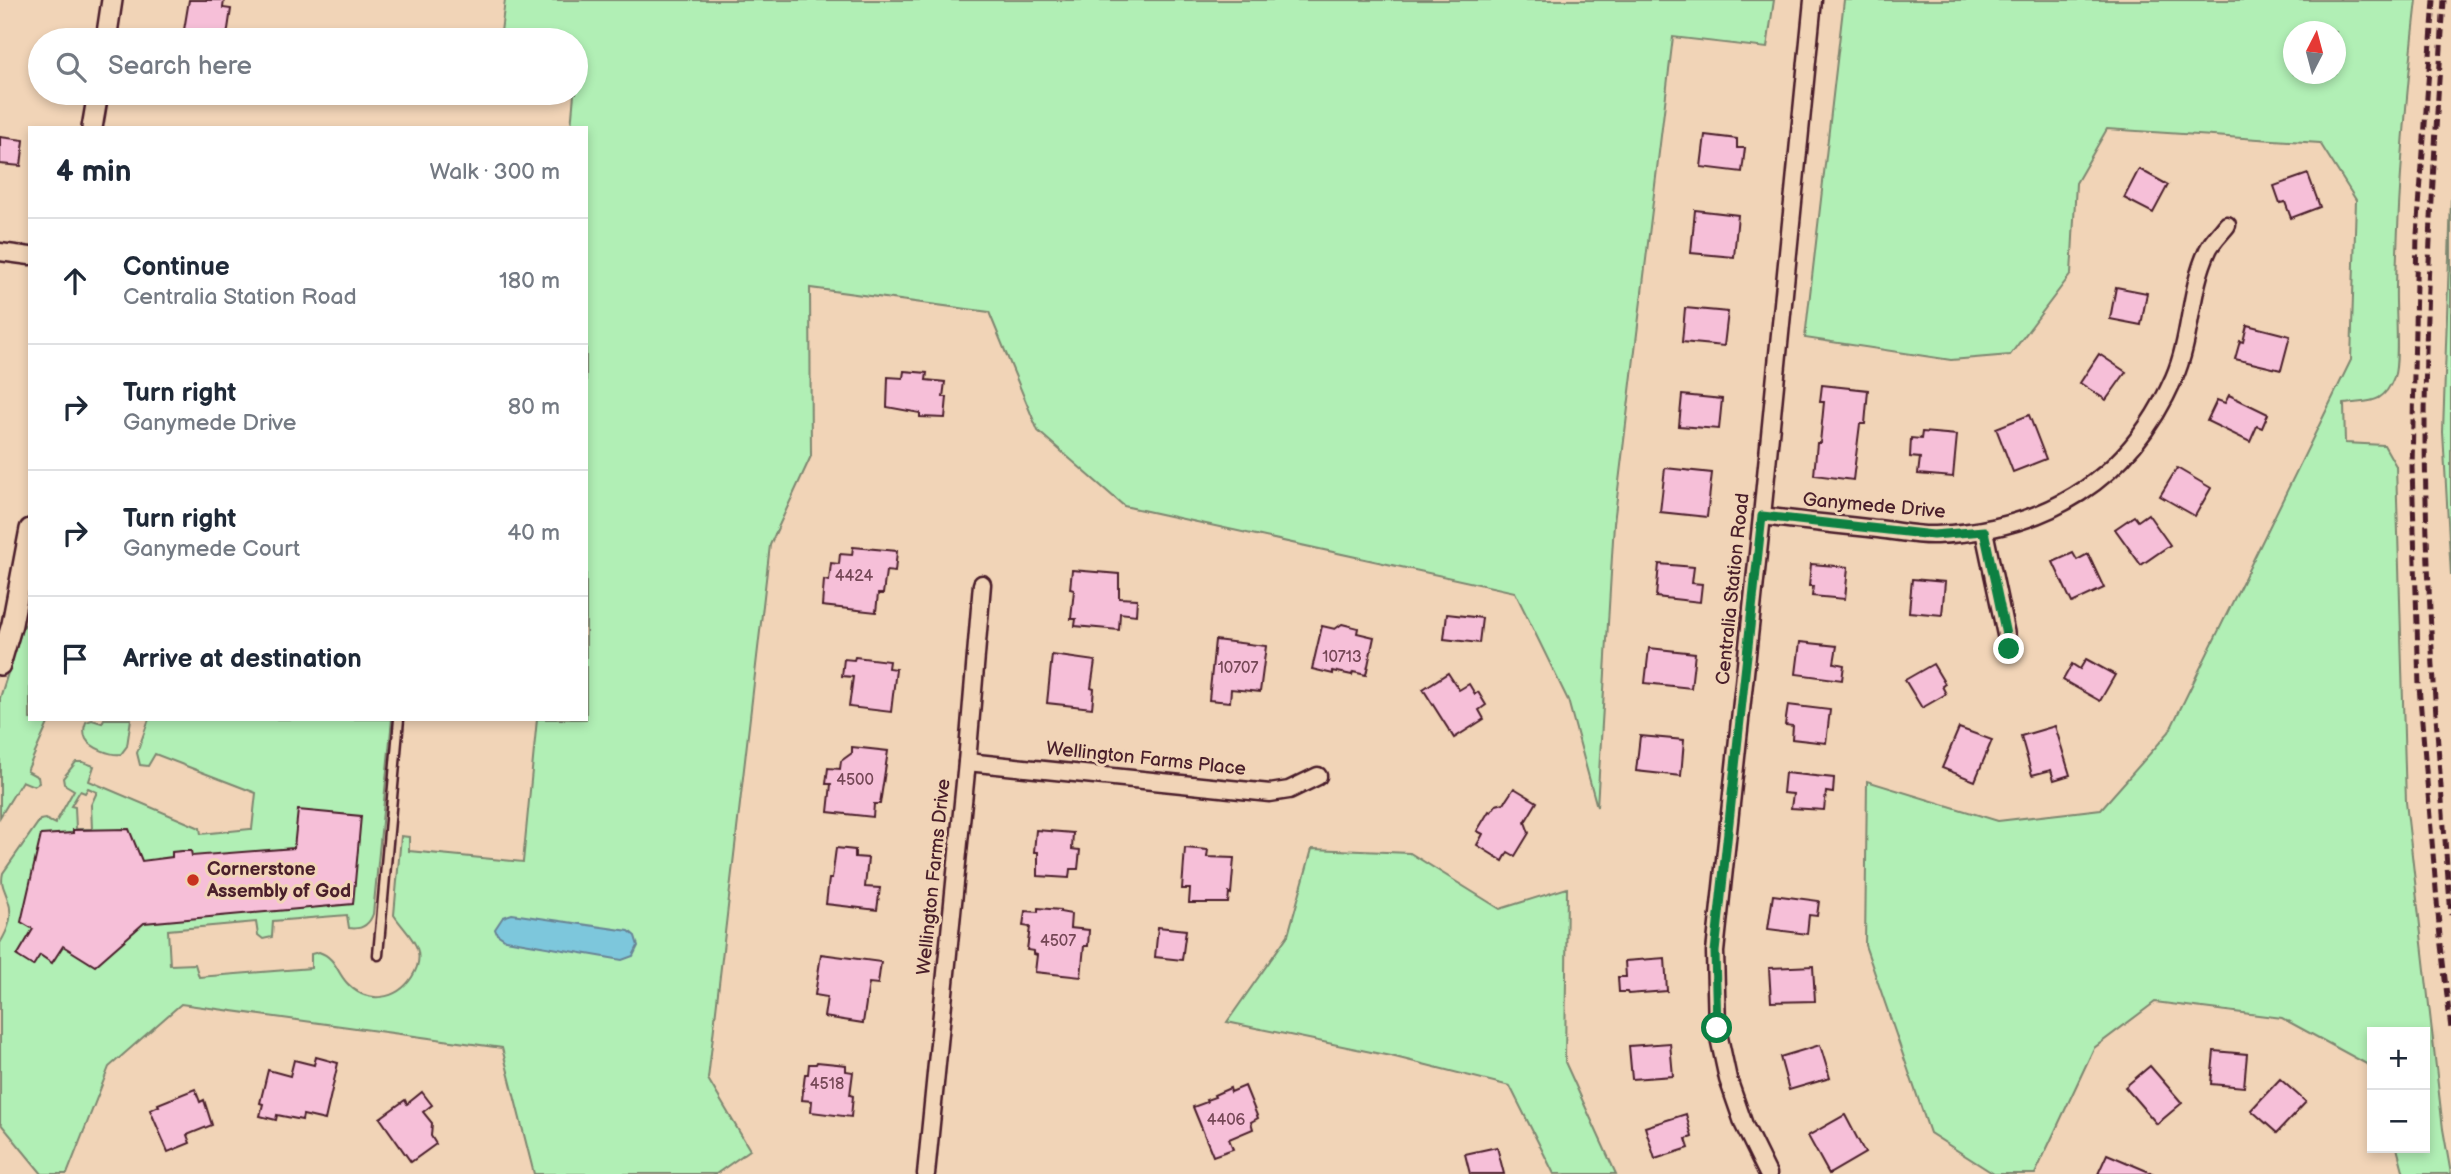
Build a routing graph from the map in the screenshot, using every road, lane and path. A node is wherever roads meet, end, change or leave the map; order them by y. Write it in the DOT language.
graph roads {
  1 [pos="112,0"];
  2 [pos="1813,0"];
  3 [pos="108,28"];
  4 [pos="96,105"];
  5 [pos="92,126"];
  6 [pos="2227,225"];
  7 [pos="0,252"];
  8 [pos="28,256"];
  9 [pos="1762,516"];
  10 [pos="1984,531"];
  11 [pos="28,552"];
  12 [pos="26,574"];
  13 [pos="982,584"];
  14 [pos="2009,649"];
  15 [pos="0,665"];
  16 [pos="399,721"];
  17 [pos="967,762"];
  18 [pos="1318,776"];
  19 [pos="377,955"];
  20 [pos="926,1174"];
  21 [pos="1768,1174"];
  1 -- 3 [label="street"];
  2 -- 9 [label="street, Centralia Station Road"];
  4 -- 5 [label="street"];
  6 -- 10 [label="street, Ganymede Drive"];
  7 -- 8 [label="street"];
  9 -- 10 [label="street, Ganymede Drive"];
  9 -- 21 [label="street, Centralia Station Road"];
  10 -- 14 [label="street"];
  11 -- 12 [label="street"];
  12 -- 15 [label="street"];
  13 -- 17 [label="street, Wellington Farms Drive"];
  16 -- 19 [label="lane"];
  17 -- 18 [label="street, Wellington Farms Place"];
  17 -- 20 [label="street, Wellington Farms Drive"];
}
